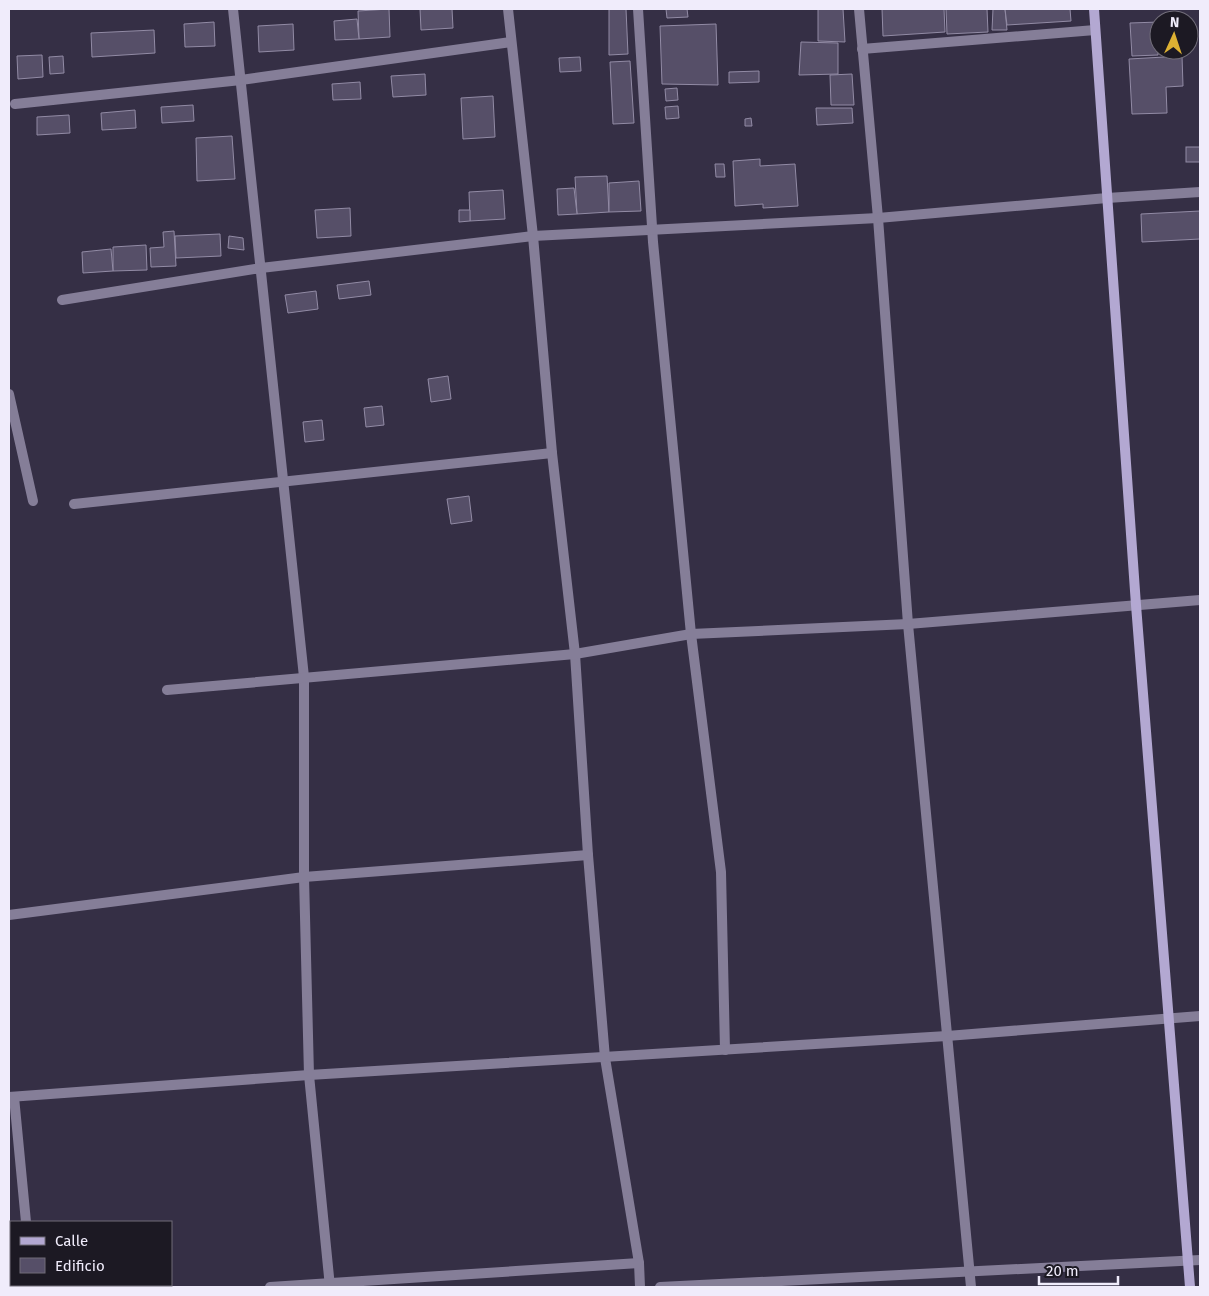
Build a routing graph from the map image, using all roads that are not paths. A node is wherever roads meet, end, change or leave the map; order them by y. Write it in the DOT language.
graph roads {
  1 [pos="233,9"];
  2 [pos="508,9"];
  3 [pos="638,9"];
  4 [pos="859,9"];
  5 [pos="1094,9"];
  6 [pos="1095,30"];
  7 [pos="512,42"];
  8 [pos="862,49"];
  9 [pos="241,80"];
  10 [pos="15,104"];
  11 [pos="1200,192"];
  12 [pos="1107,198"];
  13 [pos="878,218"];
  14 [pos="652,230"];
  15 [pos="533,236"];
  16 [pos="261,268"];
  17 [pos="62,300"];
  18 [pos="9,394"];
  19 [pos="552,453"];
  20 [pos="284,482"];
  21 [pos="33,501"];
  22 [pos="74,504"];
  23 [pos="1200,600"];
  24 [pos="1136,605"];
  25 [pos="908,624"];
  26 [pos="691,634"];
  27 [pos="575,654"];
  28 [pos="304,677"];
  29 [pos="167,690"];
  30 [pos="588,855"];
  31 [pos="304,877"];
  32 [pos="9,915"];
  33 [pos="1200,1016"];
  34 [pos="1169,1018"];
  35 [pos="947,1036"];
  36 [pos="725,1050"];
  37 [pos="605,1058"];
  38 [pos="309,1075"];
  39 [pos="11,1097"];
  40 [pos="26,1221"];
  41 [pos="1200,1260"];
  42 [pos="1188,1261"];
  43 [pos="639,1264"];
  44 [pos="971,1272"];
  45 [pos="330,1286"];
  46 [pos="270,1287"];
  47 [pos="640,1287"];
  48 [pos="660,1287"];
  49 [pos="971,1287"];
  50 [pos="1190,1287"];
  1 -- 9 [label="street"];
  2 -- 7 [label="street"];
  3 -- 14 [label="street"];
  4 -- 8 [label="street"];
  5 -- 6 [label="street"];
  6 -- 8 [label="street"];
  6 -- 12 [label="street"];
  7 -- 9 [label="street"];
  7 -- 15 [label="street"];
  8 -- 13 [label="street"];
  9 -- 10 [label="street"];
  9 -- 16 [label="street"];
  11 -- 12 [label="street"];
  12 -- 13 [label="street"];
  12 -- 24 [label="street"];
  13 -- 14 [label="street"];
  13 -- 25 [label="street"];
  14 -- 15 [label="street"];
  14 -- 26 [label="street"];
  15 -- 16 [label="street"];
  15 -- 19 [label="street"];
  16 -- 17 [label="street"];
  16 -- 20 [label="street"];
  18 -- 21 [label="street"];
  19 -- 20 [label="street"];
  19 -- 27 [label="street"];
  20 -- 22 [label="street"];
  20 -- 28 [label="street"];
  23 -- 24 [label="street"];
  24 -- 25 [label="street"];
  24 -- 34 [label="street"];
  25 -- 26 [label="street"];
  25 -- 35 [label="street"];
  26 -- 27 [label="street"];
  26 -- 36 [label="street"];
  27 -- 28 [label="street"];
  27 -- 30 [label="street"];
  28 -- 29 [label="street"];
  28 -- 31 [label="street"];
  30 -- 31 [label="street"];
  30 -- 37 [label="street"];
  31 -- 32 [label="street"];
  31 -- 38 [label="street"];
  33 -- 34 [label="street"];
  34 -- 35 [label="street"];
  34 -- 42 [label="street"];
  35 -- 36 [label="street"];
  35 -- 44 [label="street"];
  36 -- 37 [label="street"];
  37 -- 38 [label="street"];
  37 -- 43 [label="street"];
  38 -- 39 [label="street"];
  38 -- 45 [label="street"];
  39 -- 40 [label="street"];
  41 -- 42 [label="street"];
  42 -- 44 [label="street"];
  42 -- 50 [label="street"];
  43 -- 45 [label="street"];
  43 -- 47 [label="street"];
  44 -- 48 [label="street"];
  44 -- 49 [label="street"];
  45 -- 46 [label="street"];
}
